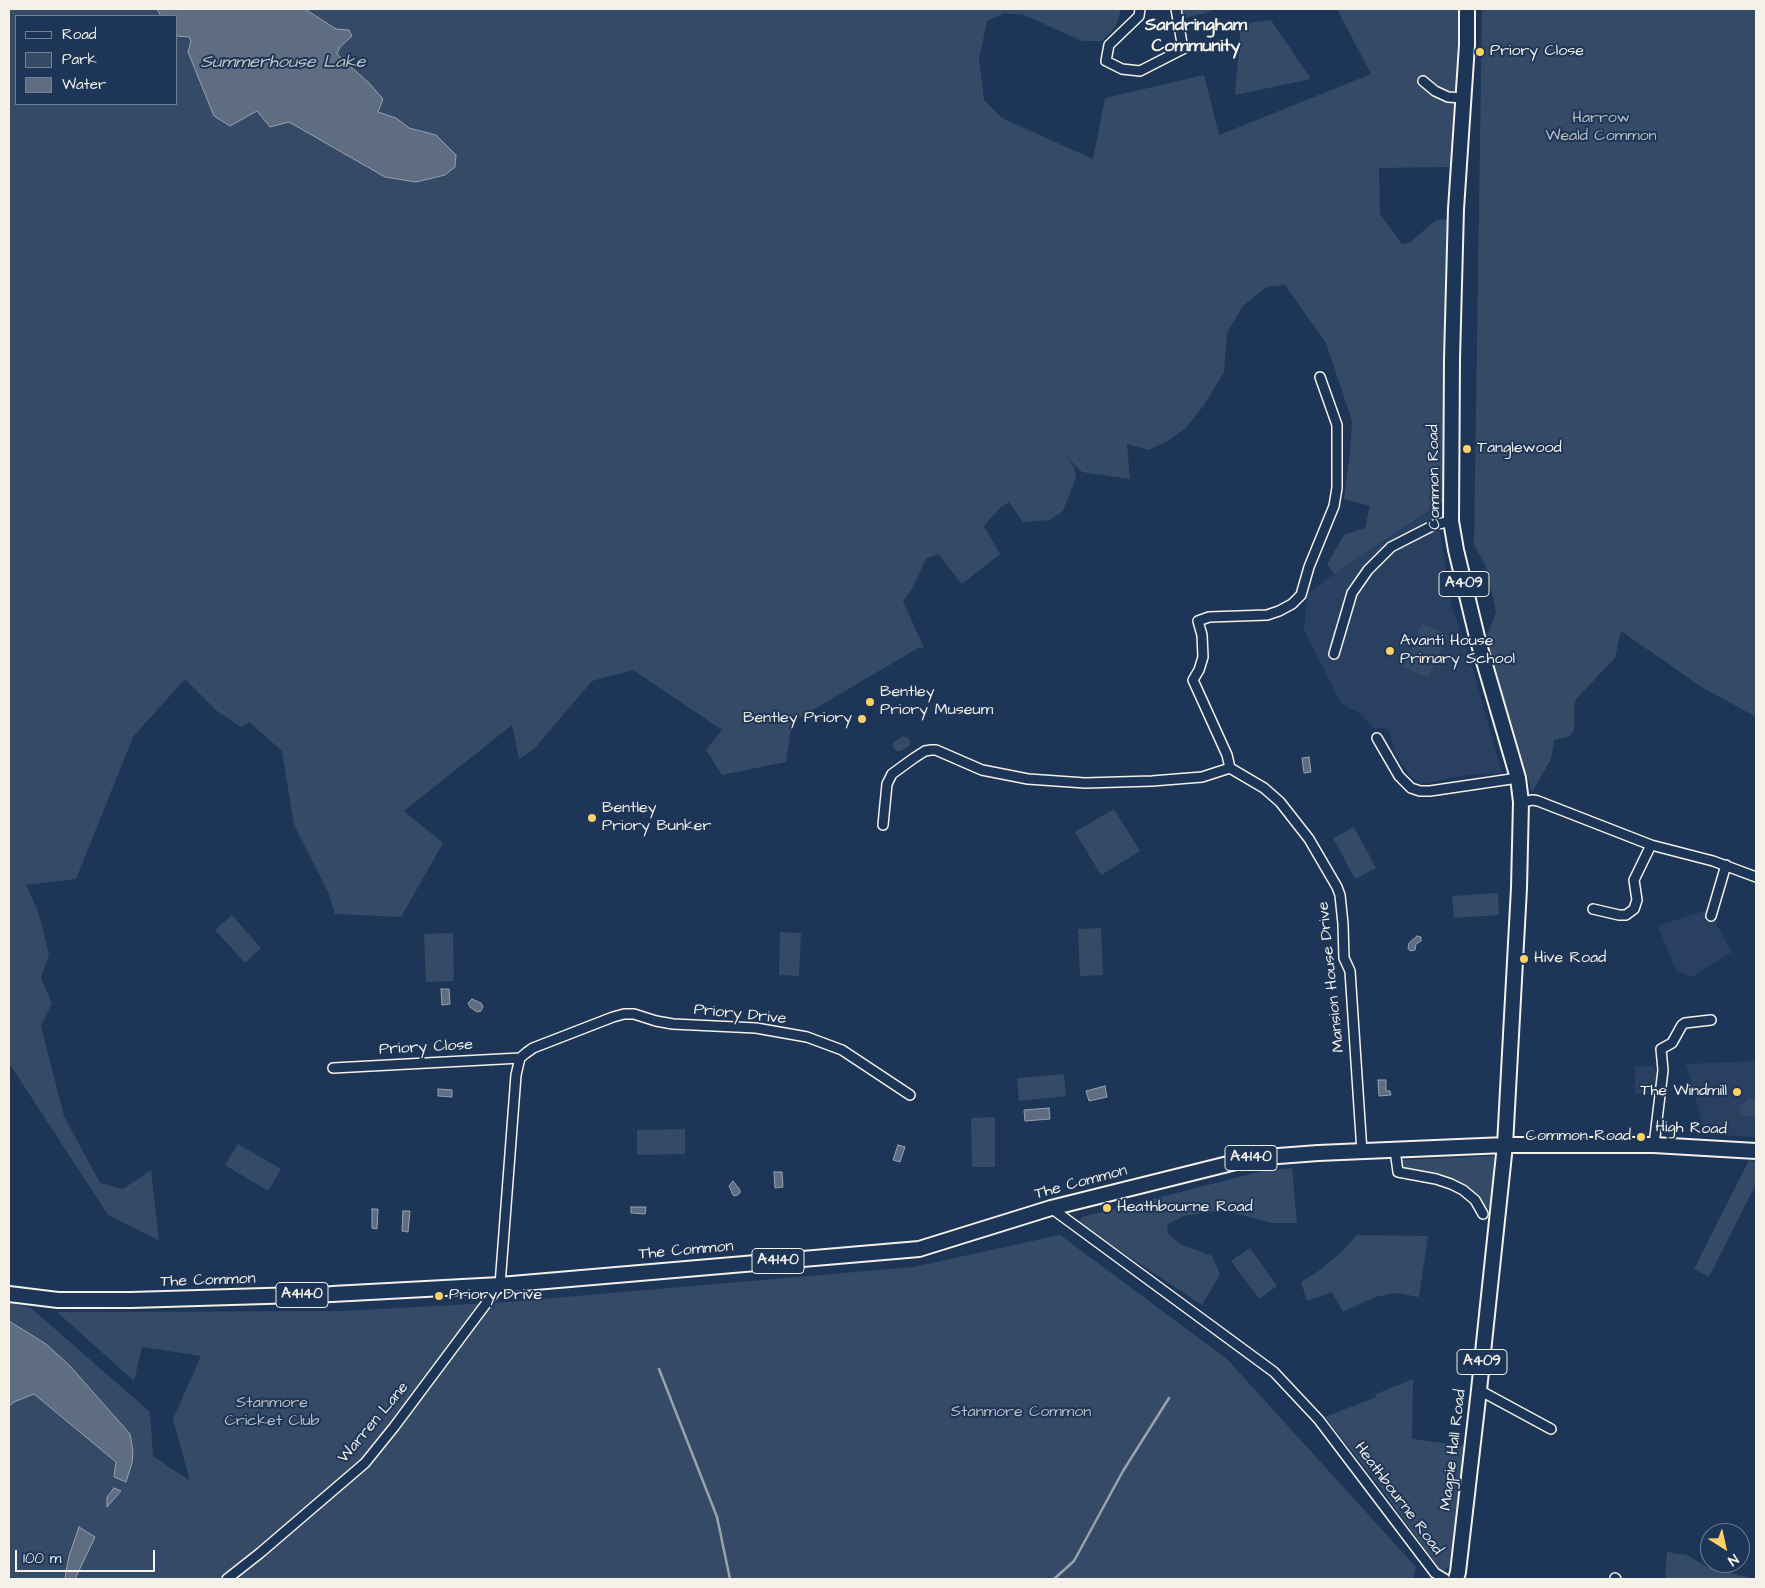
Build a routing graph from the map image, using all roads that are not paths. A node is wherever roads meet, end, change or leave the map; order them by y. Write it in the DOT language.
graph roads {
  1 [pos="1140,9"];
  2 [pos="1176,9"];
  3 [pos="1467,9"];
  4 [pos="1423,80"];
  5 [pos="1463,98"];
  6 [pos="1320,377"];
  7 [pos="1451,521"];
  8 [pos="1334,654"];
  9 [pos="1377,738"];
  10 [pos="1230,768"];
  11 [pos="1518,778"];
  12 [pos="1521,802"];
  13 [pos="883,825"];
  14 [pos="1651,844"];
  15 [pos="1726,865"];
  16 [pos="1756,878"];
  17 [pos="1593,909"];
  18 [pos="1711,916"];
  19 [pos="1711,1020"];
  20 [pos="520,1058"];
  21 [pos="333,1068"];
  22 [pos="910,1096"];
  23 [pos="1654,1144"];
  24 [pos="1505,1145"];
  25 [pos="1395,1150"];
  26 [pos="1756,1151"];
  27 [pos="1362,1152"];
  28 [pos="1051,1208"];
  29 [pos="1483,1214"];
  30 [pos="500,1285"];
  31 [pos="9,1294"];
  32 [pos="1479,1390"];
  33 [pos="1551,1429"];
  34 [pos="227,1579"];
  35 [pos="1445,1579"];
  36 [pos="1456,1579"];
  1 -- 2 [label="street"];
  3 -- 5 [label="main road, Common Road / A409"];
  4 -- 5 [label="street"];
  5 -- 7 [label="main road, Common Road / A409"];
  6 -- 10 [label="street"];
  7 -- 8 [label="street"];
  7 -- 11 [label="main road, Common Road / A409"];
  9 -- 11 [label="street"];
  10 -- 13 [label="street"];
  10 -- 27 [label="street, Mansion House Drive"];
  11 -- 12 [label="main road, Common Road / A409"];
  12 -- 14 [label="street"];
  12 -- 24 [label="main road, Common Road / A409"];
  14 -- 15 [label="street"];
  14 -- 17 [label="street"];
  15 -- 16 [label="street"];
  15 -- 18 [label="street"];
  19 -- 23 [label="street"];
  20 -- 21 [label="street, Priory Close"];
  20 -- 22 [label="street, Priory Drive"];
  20 -- 30 [label="street"];
  23 -- 24 [label="main road, High Road / A4140"];
  23 -- 26 [label="main road, High Road / A4140"];
  24 -- 25 [label="main road, The Common / A4140"];
  24 -- 32 [label="main road, Magpie Hall Road / A409"];
  25 -- 27 [label="main road, The Common / A4140"];
  25 -- 29 [label="street"];
  27 -- 28 [label="main road, The Common / A4140"];
  28 -- 30 [label="main road, The Common / A4140"];
  28 -- 35 [label="street, Heathbourne Road"];
  30 -- 31 [label="main road, The Common / A4140"];
  30 -- 34 [label="street, Warren Lane"];
  32 -- 33 [label="street"];
  32 -- 36 [label="main road, Magpie Hall Road / A409"];
}
